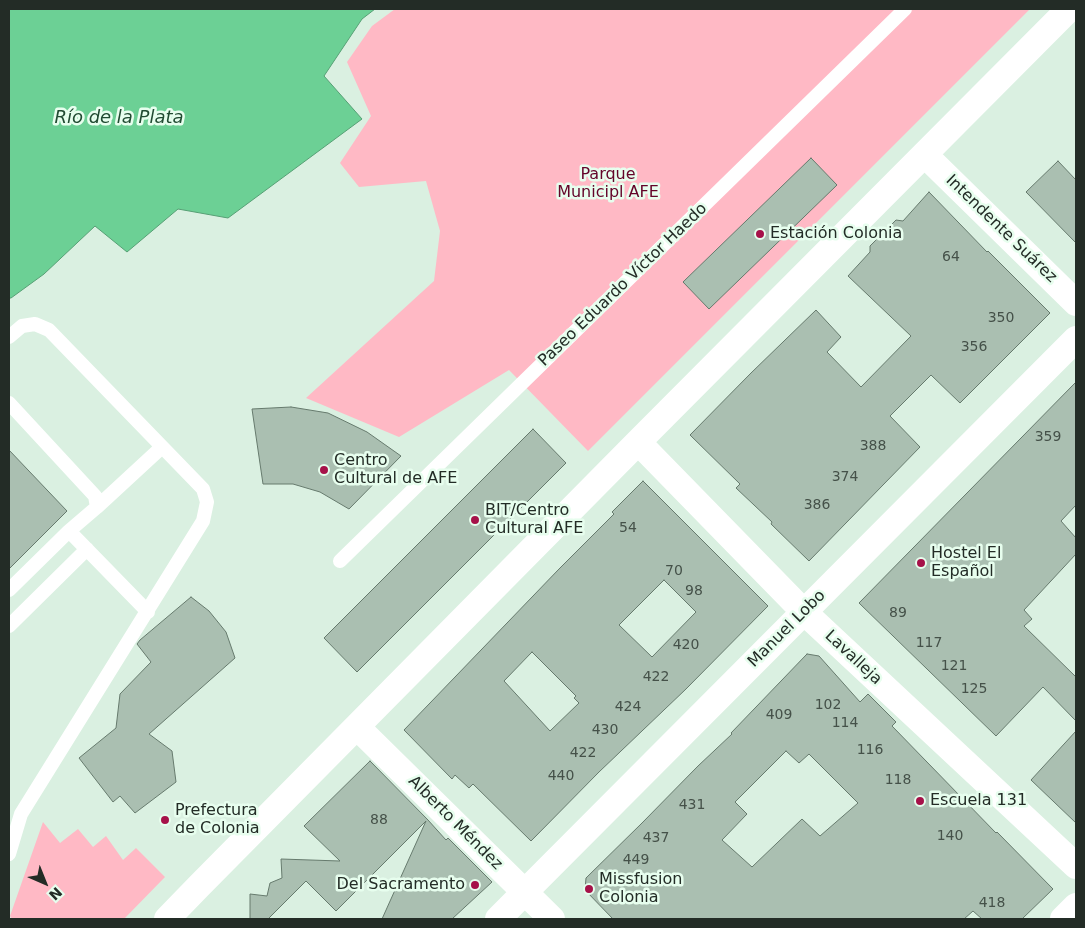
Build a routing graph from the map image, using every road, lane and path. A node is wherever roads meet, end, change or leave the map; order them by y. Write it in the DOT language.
graph roads {
  1 [pos="905,9"];
  2 [pos="1069,9"];
  3 [pos="925,155"];
  4 [pos="1076,303"];
  5 [pos="9,337"];
  6 [pos="1076,339"];
  7 [pos="9,403"];
  8 [pos="638,442"];
  9 [pos="162,447"];
  10 [pos="97,507"];
  11 [pos="69,531"];
  12 [pos="87,549"];
  13 [pos="340,561"];
  14 [pos="9,590"];
  15 [pos="148,612"];
  16 [pos="804,612"];
  17 [pos="9,626"];
  18 [pos="357,727"];
  19 [pos="21,814"];
  20 [pos="9,825"];
  21 [pos="9,854"];
  22 [pos="1076,866"];
  23 [pos="525,892"];
  24 [pos="1076,906"];
  25 [pos="167,919"];
  26 [pos="498,919"];
  27 [pos="552,919"];
  28 [pos="1063,919"];
  1 -- 13 [label="lane, Paseo Eduardo Víctor Haedo"];
  2 -- 3 [label="street"];
  3 -- 4 [label="street, Intendente Suárez"];
  3 -- 8 [label="street"];
  5 -- 9 [label="lane"];
  6 -- 16 [label="street, Manuel Lobo"];
  7 -- 10 [label="lane"];
  8 -- 16 [label="street, Lavalleja"];
  8 -- 18 [label="street"];
  9 -- 10 [label="lane"];
  9 -- 15 [label="lane"];
  10 -- 11 [label="lane"];
  11 -- 12 [label="lane"];
  11 -- 14 [label="lane"];
  12 -- 15 [label="lane"];
  12 -- 17 [label="lane"];
  15 -- 19 [label="lane"];
  16 -- 22 [label="street, Lavalleja"];
  16 -- 23 [label="street, Manuel Lobo"];
  18 -- 23 [label="street, Alberto Méndez"];
  18 -- 25 [label="street"];
  19 -- 20 [label="lane"];
  19 -- 21 [label="lane"];
  23 -- 26 [label="street, Manuel Lobo"];
  23 -- 27 [label="street, Alberto Méndez"];
  24 -- 28 [label="street"];
}
